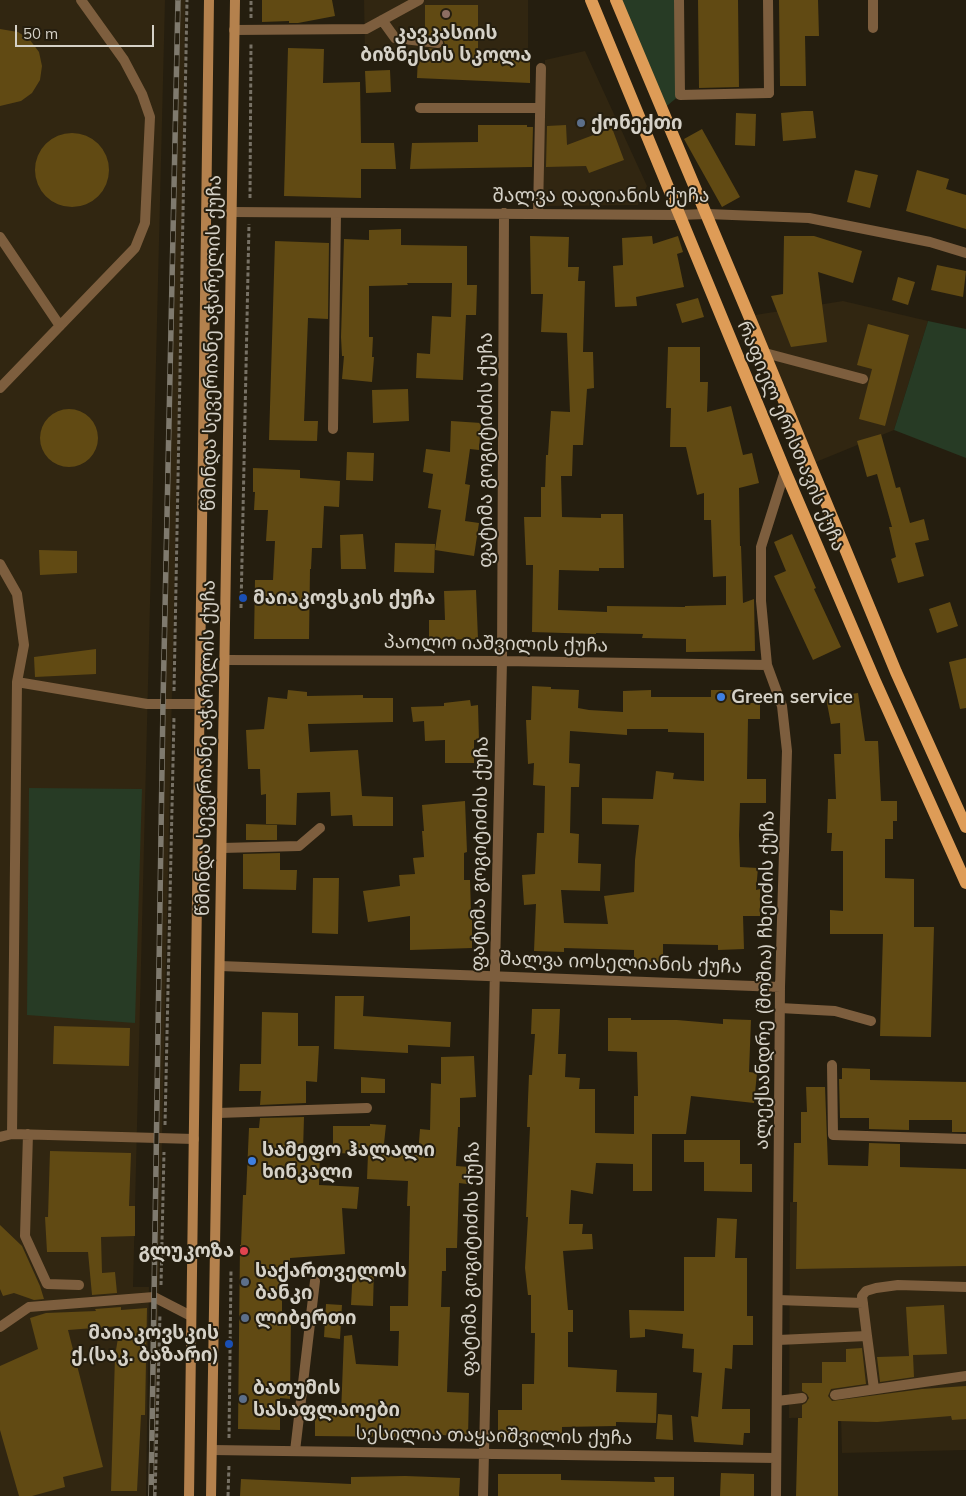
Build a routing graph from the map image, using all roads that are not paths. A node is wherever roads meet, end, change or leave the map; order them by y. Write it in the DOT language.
graph roads {
  1 [pos="81,0"];
  2 [pos="209,0"];
  3 [pos="235,0"];
  4 [pos="420,0"];
  5 [pos="591,0"];
  6 [pos="616,0"];
  7 [pos="679,0"];
  8 [pos="768,0"];
  9 [pos="873,0"];
  10 [pos="382,20"];
  11 [pos="873,28"];
  12 [pos="234,30"];
  13 [pos="438,43"];
  14 [pos="541,68"];
  15 [pos="420,108"];
  16 [pos="540,108"];
  17 [pos="231,212"];
  18 [pos="336,213"];
  19 [pos="504,213"];
  20 [pos="538,214"];
  21 [pos="707,214"];
  22 [pos="678,215"];
  23 [pos="0,237"];
  24 [pos="966,253"];
  25 [pos="60,326"];
  26 [pos="765,353"];
  27 [pos="863,379"];
  28 [pos="0,388"];
  29 [pos="333,429"];
  30 [pos="785,471"];
  31 [pos="0,564"];
  32 [pos="225,660"];
  33 [pos="502,661"];
  34 [pos="768,666"];
  35 [pos="17,682"];
  36 [pos="200,704"];
  37 [pos="966,827"];
  38 [pos="320,828"];
  39 [pos="222,848"];
  40 [pos="966,882"];
  41 [pos="220,966"];
  42 [pos="495,975"];
  43 [pos="780,987"];
  44 [pos="780,1008"];
  45 [pos="871,1021"];
  46 [pos="832,1065"];
  47 [pos="367,1108"];
  48 [pos="218,1113"];
  49 [pos="12,1134"];
  50 [pos="28,1134"];
  51 [pos="0,1137"];
  52 [pos="966,1139"];
  53 [pos="194,1140"];
  54 [pos="315,1281"];
  55 [pos="79,1285"];
  56 [pos="966,1287"];
  57 [pos="778,1300"];
  58 [pos="863,1303"];
  59 [pos="191,1316"];
  60 [pos="0,1327"];
  61 [pos="868,1336"];
  62 [pos="778,1340"];
  63 [pos="966,1376"];
  64 [pos="874,1389"];
  65 [pos="835,1395"];
  66 [pos="802,1398"];
  67 [pos="777,1401"];
  68 [pos="212,1450"];
  69 [pos="295,1450"];
  70 [pos="483,1454"];
  71 [pos="776,1458"];
  72 [pos="189,1496"];
  73 [pos="212,1496"];
  74 [pos="482,1496"];
  75 [pos="776,1496"];
  1 -- 25 [label="street"];
  2 -- 36 [label="main road, წმინდა სევერიანე აჭარელის ქუჩა"];
  3 -- 12 [label="main road, წმინდა სევერიანე აჭარელის ქუჩა"];
  4 -- 10 [label="street"];
  5 -- 22 [label="main road, რაფიელ ერისთავის ქუჩა"];
  6 -- 21 [label="main road, რაფიელ ერისთავის ქუჩა"];
  7 -- 8 [label="street"];
  9 -- 11 [label="street"];
  10 -- 12 [label="street"];
  10 -- 13 [label="street"];
  12 -- 17 [label="main road, წმინდა სევერიანე აჭარელის ქუჩა"];
  14 -- 16 [label="street"];
  15 -- 16 [label="street"];
  16 -- 20 [label="street"];
  17 -- 18 [label="street, შალვა დადიანის ქუჩა"];
  17 -- 32 [label="main road, წმინდა სევერიანე აჭარელის ქუჩა"];
  18 -- 19 [label="street, შალვა დადიანის ქუჩა"];
  18 -- 29 [label="street"];
  19 -- 20 [label="street, შალვა დადიანის ქუჩა"];
  19 -- 33 [label="street, ფატიმა გოგიტიძის ქუჩა"];
  20 -- 22 [label="street, შალვა დადიანის ქუჩა"];
  21 -- 22 [label="street, შალვა დადიანის ქუჩა"];
  21 -- 24 [label="street, შალვა დადიანის ქუჩა"];
  21 -- 26 [label="main road, რაფიელ ერისთავის ქუჩა"];
  22 -- 30 [label="main road, რაფიელ ერისთავის ქუჩა"];
  23 -- 25 [label="street"];
  25 -- 28 [label="street"];
  26 -- 27 [label="street"];
  26 -- 37 [label="main road, რაფიელ ერისთავის ქუჩა"];
  30 -- 34 [label="street, ალექსანდრე (შოშია) ჩხეიძის ქუჩა"];
  30 -- 40 [label="main road, რაფიელ ერისთავის ქუჩა"];
  31 -- 35 [label="street"];
  32 -- 33 [label="street, პაოლო იაშვილის ქუჩა"];
  32 -- 39 [label="main road, წმინდა სევერიანე აჭარელის ქუჩა"];
  33 -- 34 [label="street, პაოლო იაშვილის ქუჩა"];
  33 -- 42 [label="street, ფატიმა გოგიტიძის ქუჩა"];
  34 -- 43 [label="street, ალექსანდრე (შოშია) ჩხეიძის ქუჩა"];
  35 -- 36 [label="street"];
  35 -- 49 [label="street"];
  36 -- 53 [label="main road, წმინდა სევერიანე აჭარელის ქუჩა"];
  38 -- 39 [label="street"];
  39 -- 41 [label="main road, წმინდა სევერიანე აჭარელის ქუჩა"];
  41 -- 42 [label="street, შალვა იოსელიანის ქუჩა"];
  41 -- 48 [label="main road, წმინდა სევერიანე აჭარელის ქუჩა"];
  42 -- 43 [label="street, შალვა იოსელიანის ქუჩა"];
  42 -- 70 [label="street, ფატიმა გოგიტიძის ქუჩა"];
  43 -- 44 [label="street, ალექსანდრე (შოშია) ჩხეიძის ქუჩა"];
  44 -- 45 [label="street"];
  44 -- 57 [label="street, ალექსანდრე (შოშია) ჩხეიძის ქუჩა"];
  46 -- 52 [label="street"];
  47 -- 48 [label="street"];
  48 -- 68 [label="main road, წმინდა სევერიანე აჭარელის ქუჩა"];
  49 -- 50 [label="street"];
  49 -- 51 [label="street"];
  50 -- 53 [label="street"];
  50 -- 55 [label="street"];
  53 -- 59 [label="main road, წმინდა სევერიანე აჭარელის ქუჩა"];
  54 -- 69 [label="street"];
  56 -- 58 [label="street"];
  57 -- 58 [label="street"];
  57 -- 62 [label="street, ალექსანდრე (შოშია) ჩხეიძის ქუჩა"];
  58 -- 61 [label="street"];
  59 -- 60 [label="street"];
  59 -- 72 [label="main road, წმინდა სევერიანე აჭარელის ქუჩა"];
  61 -- 62 [label="street"];
  61 -- 64 [label="street"];
  62 -- 67 [label="street, ალექსანდრე (შოშია) ჩხეიძის ქუჩა"];
  63 -- 64 [label="street"];
  64 -- 65 [label="street"];
  66 -- 67 [label="street"];
  67 -- 71 [label="street, ალექსანდრე (შოშია) ჩხეიძის ქუჩა"];
  68 -- 69 [label="street, სესილია თაყაიშვილის ქუჩა"];
  68 -- 73 [label="main road, წმინდა სევერიანე აჭარელის ქუჩა"];
  69 -- 70 [label="street, სესილია თაყაიშვილის ქუჩა"];
  70 -- 71 [label="street, სესილია თაყაიშვილის ქუჩა"];
  70 -- 74 [label="street, ფატიმა გოგიტიძის ქუჩა"];
  71 -- 75 [label="street, ალექსანდრე (შოშია) ჩხეიძის ქუჩა"];
}
